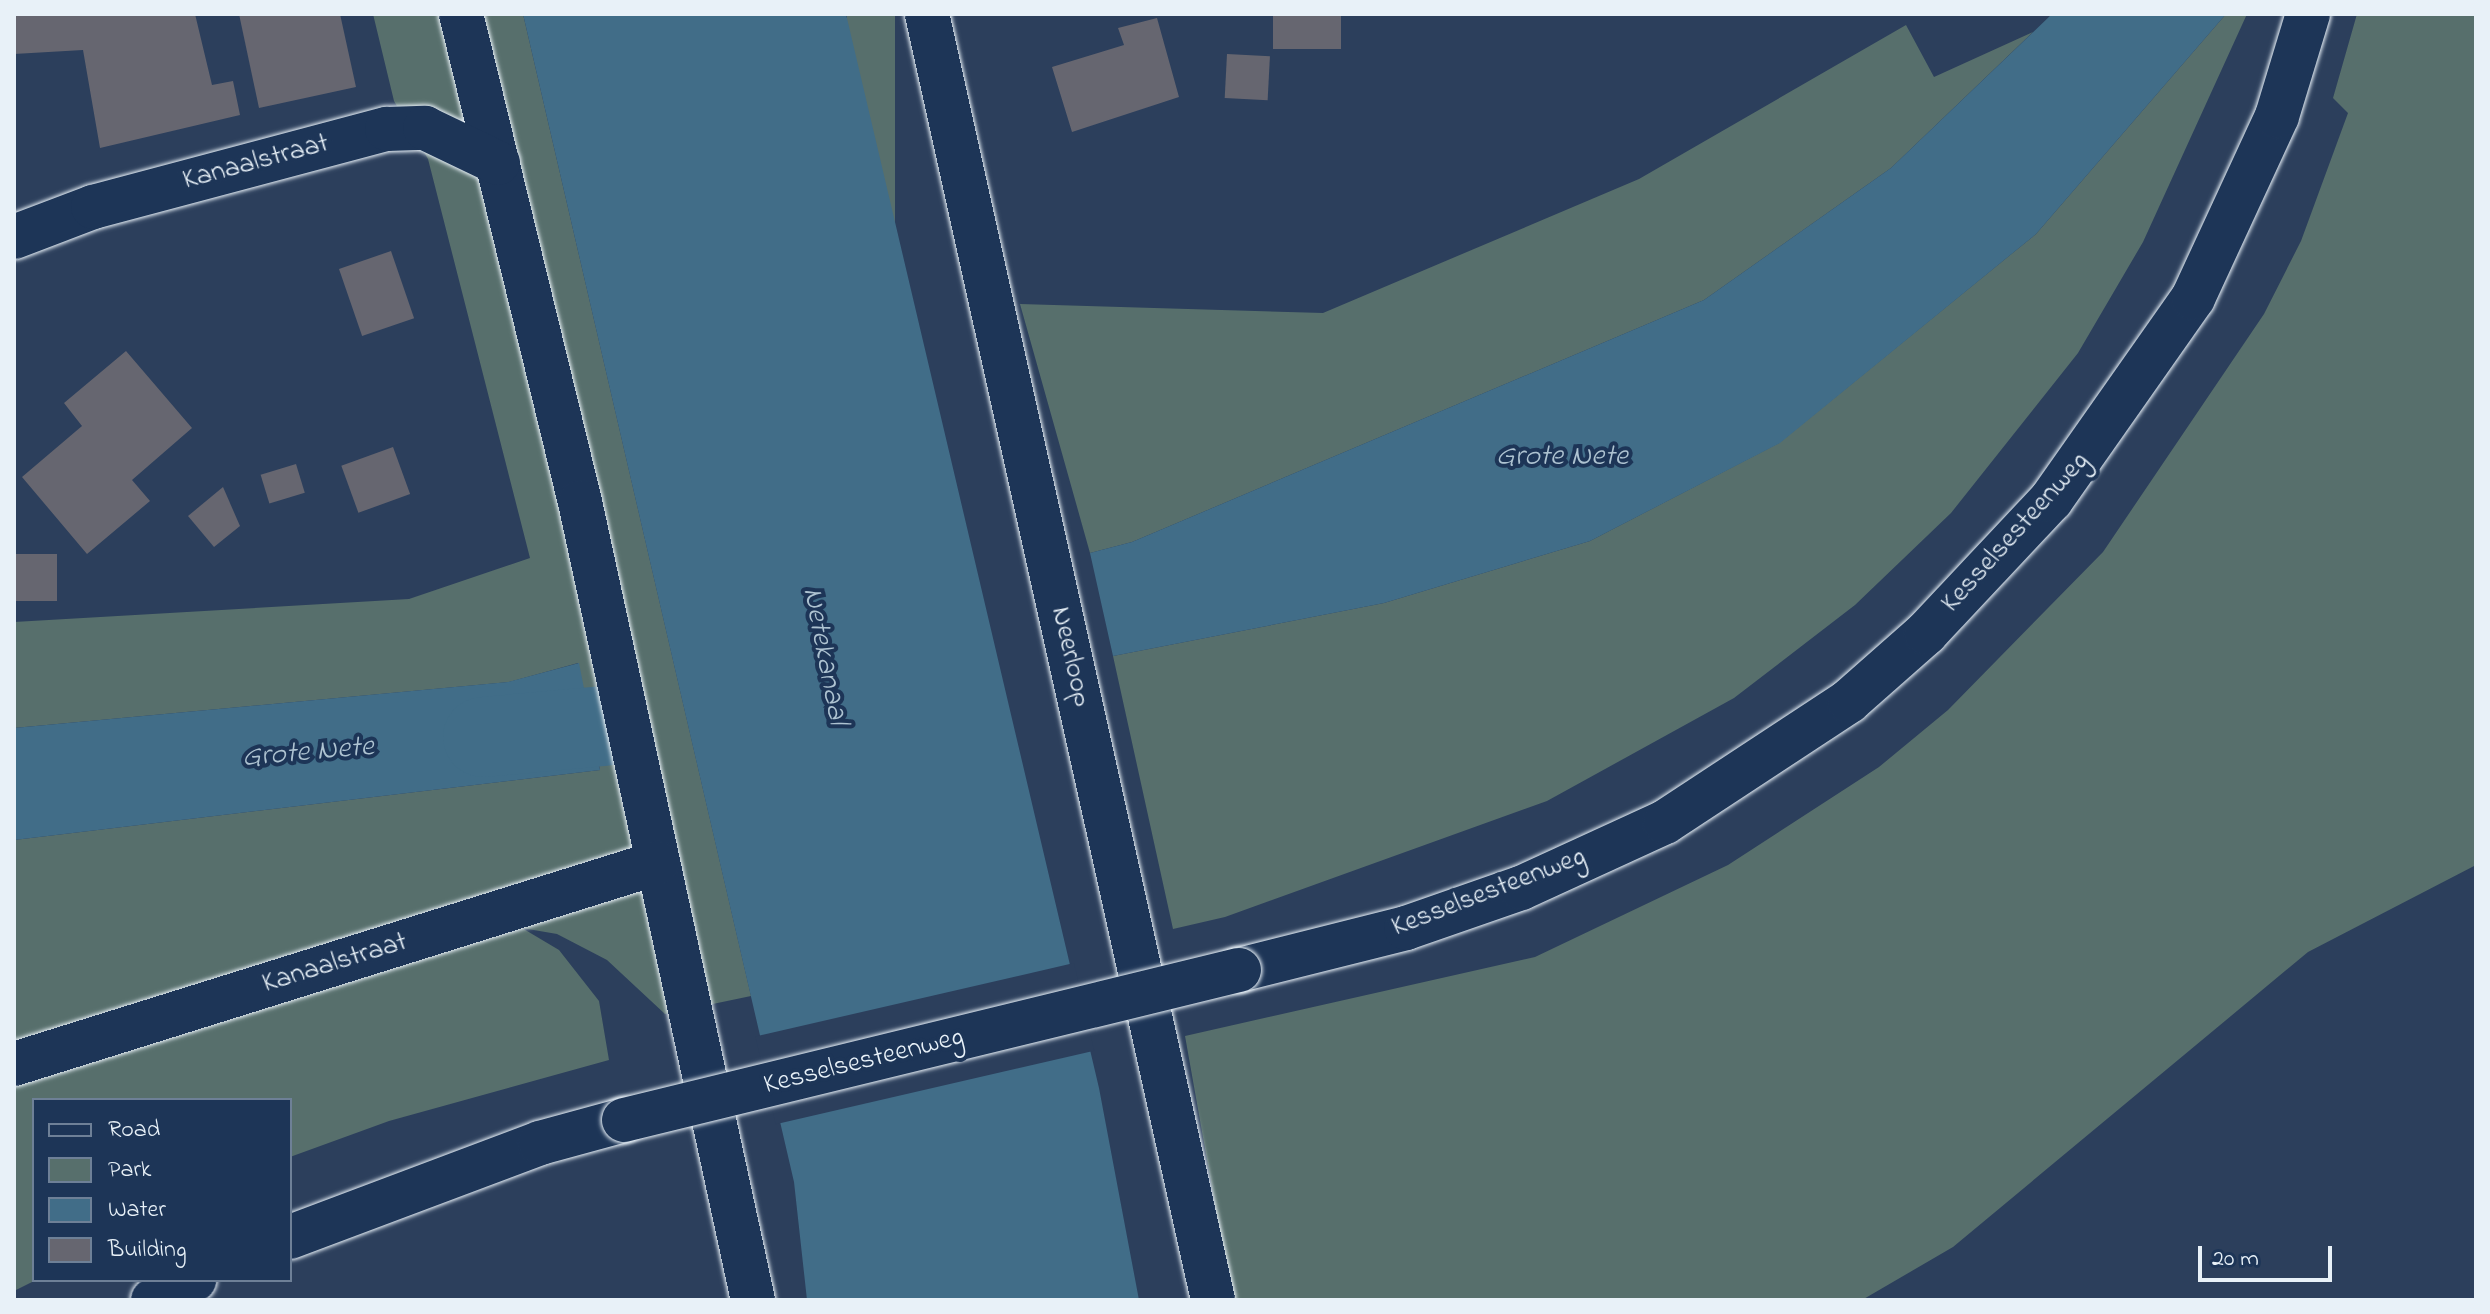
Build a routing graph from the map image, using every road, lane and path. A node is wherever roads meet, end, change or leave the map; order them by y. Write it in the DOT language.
graph roads {
  1 [pos="461,14"];
  2 [pos="927,14"];
  3 [pos="2308,14"];
  4 [pos="498,163"];
  5 [pos="14,237"];
  6 [pos="657,863"];
  7 [pos="14,1064"];
  8 [pos="292,1236"];
  9 [pos="190,1282"];
  10 [pos="153,1300"];
  11 [pos="753,1300"];
  12 [pos="1213,1300"];
  1 -- 4 [label="main road"];
  2 -- 12 [label="main road, Neerloop"];
  3 -- 8 [label="main road, Kesselsesteenweg, bridge"];
  4 -- 5 [label="main road, Kanaalstraat"];
  4 -- 6 [label="main road"];
  6 -- 7 [label="main road, Kanaalstraat"];
  6 -- 11 [label="main road"];
  9 -- 10 [label="main road"];
}
